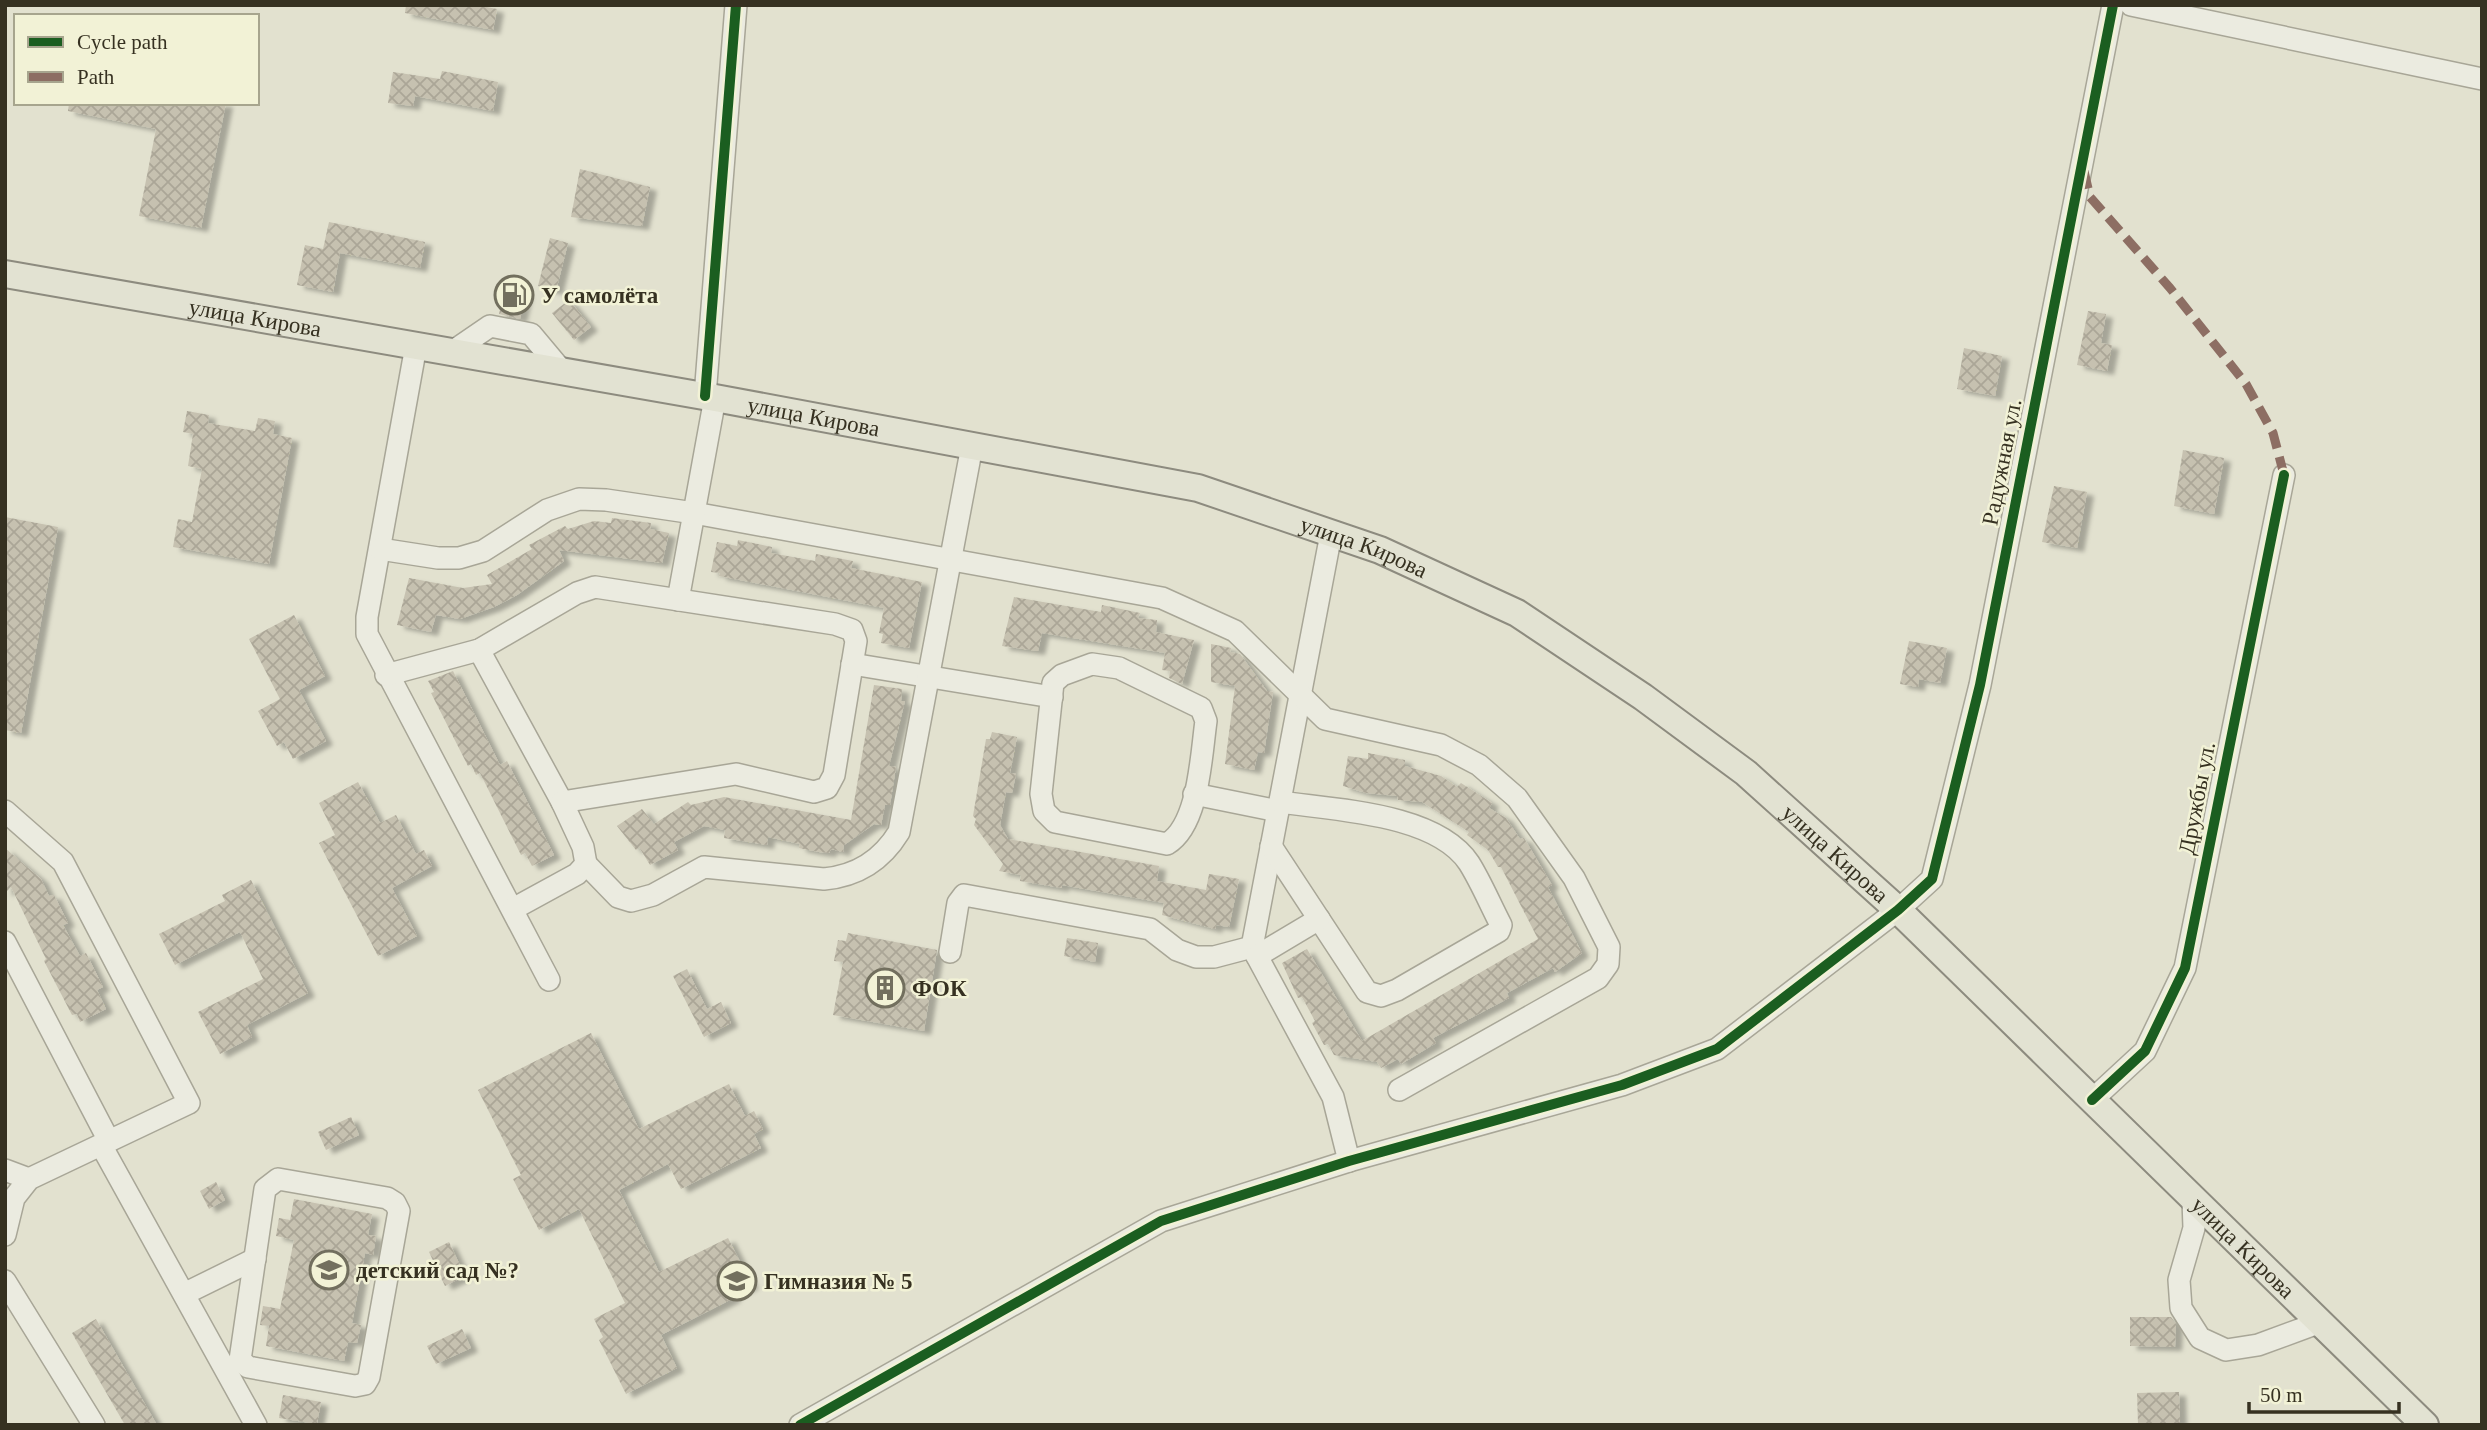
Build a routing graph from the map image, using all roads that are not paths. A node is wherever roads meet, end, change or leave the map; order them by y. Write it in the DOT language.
graph roads {
  1 [pos="736,5"];
  2 [pos="2113,5"];
  3 [pos="2130,5"];
  4 [pos="2482,79"];
  5 [pos="5,274"];
  6 [pos="416,346"];
  7 [pos="710,397"];
  8 [pos="972,446"];
  9 [pos="2284,475"];
  10 [pos="694,513"];
  11 [pos="1331,534"];
  12 [pos="380,549"];
  13 [pos="951,559"];
  14 [pos="678,600"];
  15 [pos="479,650"];
  16 [pos="852,664"];
  17 [pos="386,675"];
  18 [pos="928,677"];
  19 [pos="1300,695"];
  20 [pos="1052,697"];
  21 [pos="1194,794"];
  22 [pos="562,802"];
  23 [pos="1279,806"];
  24 [pos="5,811"];
  25 [pos="1271,846"];
  26 [pos="586,864"];
  27 [pos="513,909"];
  28 [pos="1898,910"];
  29 [pos="1319,919"];
  30 [pos="5,942"];
  31 [pos="950,952"];
  32 [pos="1254,952"];
  33 [pos="549,980"];
  34 [pos="1399,1090"];
  35 [pos="2092,1100"];
  36 [pos="105,1143"];
  37 [pos="1349,1161"];
  38 [pos="5,1170"];
  39 [pos="29,1179"];
  40 [pos="2193,1200"];
  41 [pos="5,1235"];
  42 [pos="255,1259"];
  43 [pos="5,1281"];
  44 [pos="184,1294"];
  45 [pos="2318,1323"];
  46 [pos="232,1364"];
  47 [pos="94,1425"];
  48 [pos="256,1425"];
  49 [pos="800,1425"];
  50 [pos="2425,1425"];
  1 -- 7 [label="street"];
  2 -- 28 [label="street, Радужная ул."];
  3 -- 4 [label="street"];
  5 -- 6 [label="main road, улица Кирова"];
  6 -- 7 [label="main road, улица Кирова"];
  6 -- 12 [label="street"];
  7 -- 8 [label="main road, улица Кирова"];
  7 -- 10 [label="street"];
  8 -- 11 [label="main road, улица Кирова"];
  8 -- 13 [label="street"];
  9 -- 35 [label="street, Дружбы ул."];
  10 -- 12 [label="street"];
  10 -- 13 [label="street"];
  10 -- 14 [label="street"];
  11 -- 19 [label="street"];
  11 -- 28 [label="main road, улица Кирова"];
  12 -- 17 [label="street"];
  13 -- 18 [label="street"];
  13 -- 19 [label="street"];
  14 -- 15 [label="street"];
  14 -- 16 [label="street"];
  15 -- 17 [label="street"];
  15 -- 22 [label="street"];
  16 -- 18 [label="street"];
  16 -- 22 [label="street"];
  17 -- 27 [label="street"];
  18 -- 20 [label="street"];
  18 -- 26 [label="street"];
  19 -- 23 [label="street"];
  19 -- 34 [label="street"];
  20 -- 21 [label="street"];
  20 -- 21 [label="street"];
  21 -- 23 [label="street"];
  22 -- 26 [label="street"];
  23 -- 25 [label="street"];
  23 -- 29 [label="street"];
  24 -- 36 [label="street"];
  25 -- 29 [label="street"];
  25 -- 32 [label="street"];
  26 -- 27 [label="street"];
  27 -- 33 [label="street"];
  28 -- 35 [label="main road, улица Кирова"];
  28 -- 37 [label="street, Радужная ул."];
  29 -- 32 [label="street"];
  30 -- 36 [label="street"];
  31 -- 32 [label="street"];
  32 -- 37 [label="street"];
  35 -- 40 [label="main road, улица Кирова"];
  36 -- 39 [label="street"];
  36 -- 44 [label="street"];
  37 -- 49 [label="street, Радужная ул."];
  38 -- 39 [label="street"];
  39 -- 41 [label="street"];
  40 -- 45 [label="main road, улица Кирова"];
  40 -- 45 [label="street"];
  42 -- 44 [label="street"];
  42 -- 46 [label="street"];
  42 -- 46 [label="street"];
  43 -- 47 [label="street"];
  44 -- 46 [label="street"];
  45 -- 50 [label="main road, улица Кирова"];
  46 -- 48 [label="street"];
}
